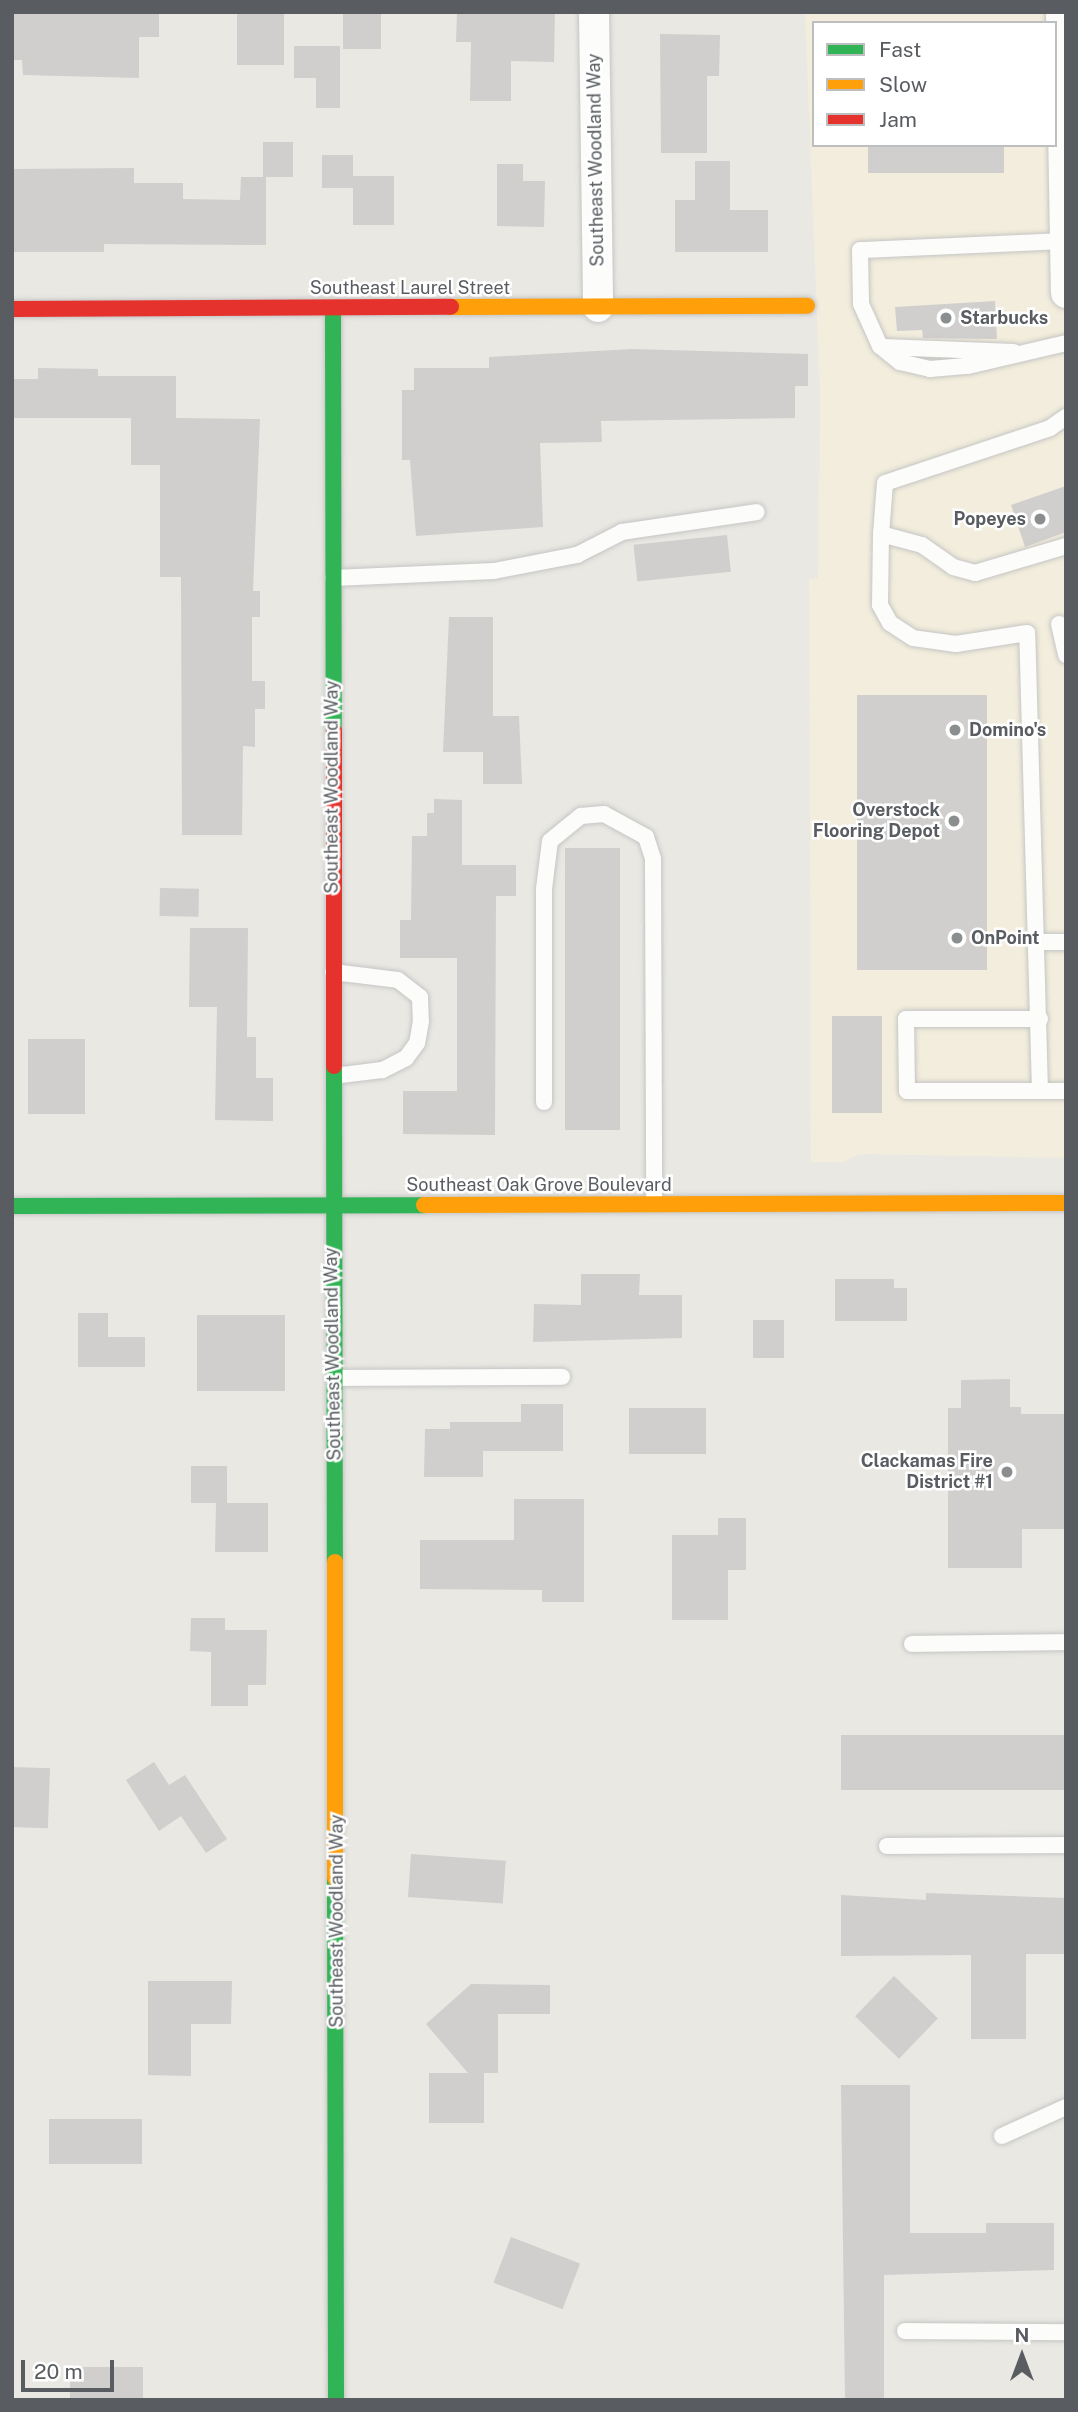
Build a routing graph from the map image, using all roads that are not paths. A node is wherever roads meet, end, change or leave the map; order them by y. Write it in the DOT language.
graph roads {
  1 [pos="594,12"];
  2 [pos="1061,12"];
  3 [pos="1062,241"];
  4 [pos="1066,293"];
  5 [pos="807,306"];
  6 [pos="598,307"];
  7 [pos="333,308"];
  8 [pos="12,309"];
  9 [pos="1066,343"];
  10 [pos="1066,417"];
  11 [pos="757,512"];
  12 [pos="881,534"];
  13 [pos="1066,546"];
  14 [pos="333,578"];
  15 [pos="1059,624"];
  16 [pos="1066,655"];
  17 [pos="1035,942"];
  18 [pos="1066,942"];
  19 [pos="332,972"];
  20 [pos="1040,1019"];
  21 [pos="332,1076"];
  22 [pos="1040,1091"];
  23 [pos="1066,1091"];
  24 [pos="544,1102"];
  25 [pos="654,1203"];
  26 [pos="1066,1203"];
  27 [pos="12,1206"];
  28 [pos="332,1206"];
  29 [pos="562,1377"];
  30 [pos="334,1378"];
  31 [pos="1066,1642"];
  32 [pos="912,1644"];
  33 [pos="1066,1845"];
  34 [pos="887,1846"];
  35 [pos="1066,2107"];
  36 [pos="1002,2136"];
  37 [pos="905,2331"];
  38 [pos="1066,2332"];
  39 [pos="336,2400"];
  1 -- 6 [label="street, Southeast Woodland Way"];
  2 -- 3 [label="street"];
  3 -- 4 [label="street"];
  3 -- 9 [label="lane"];
  5 -- 6 [label="street, Southeast Laurel Street"];
  6 -- 7 [label="street, Southeast Laurel Street"];
  7 -- 8 [label="street, Southeast Laurel Street"];
  7 -- 14 [label="street, Southeast Woodland Way"];
  10 -- 12 [label="lane"];
  11 -- 14 [label="lane"];
  12 -- 13 [label="lane"];
  12 -- 17 [label="lane"];
  14 -- 19 [label="street, Southeast Woodland Way"];
  15 -- 16 [label="lane"];
  17 -- 18 [label="lane"];
  17 -- 20 [label="lane"];
  19 -- 21 [label="street, Southeast Woodland Way"];
  19 -- 21 [label="lane"];
  20 -- 22 [label="lane"];
  20 -- 22 [label="lane"];
  21 -- 28 [label="street, Southeast Woodland Way"];
  22 -- 23 [label="lane"];
  24 -- 25 [label="lane"];
  25 -- 26 [label="street, Southeast Oak Grove Boulevard"];
  25 -- 28 [label="street, Southeast Oak Grove Boulevard"];
  27 -- 28 [label="street, Southeast Oak Grove Boulevard"];
  28 -- 30 [label="street, Southeast Woodland Way"];
  29 -- 30 [label="lane"];
  30 -- 39 [label="street, Southeast Woodland Way"];
  31 -- 32 [label="lane"];
  33 -- 34 [label="lane"];
  35 -- 36 [label="lane"];
  37 -- 38 [label="lane"];
}
